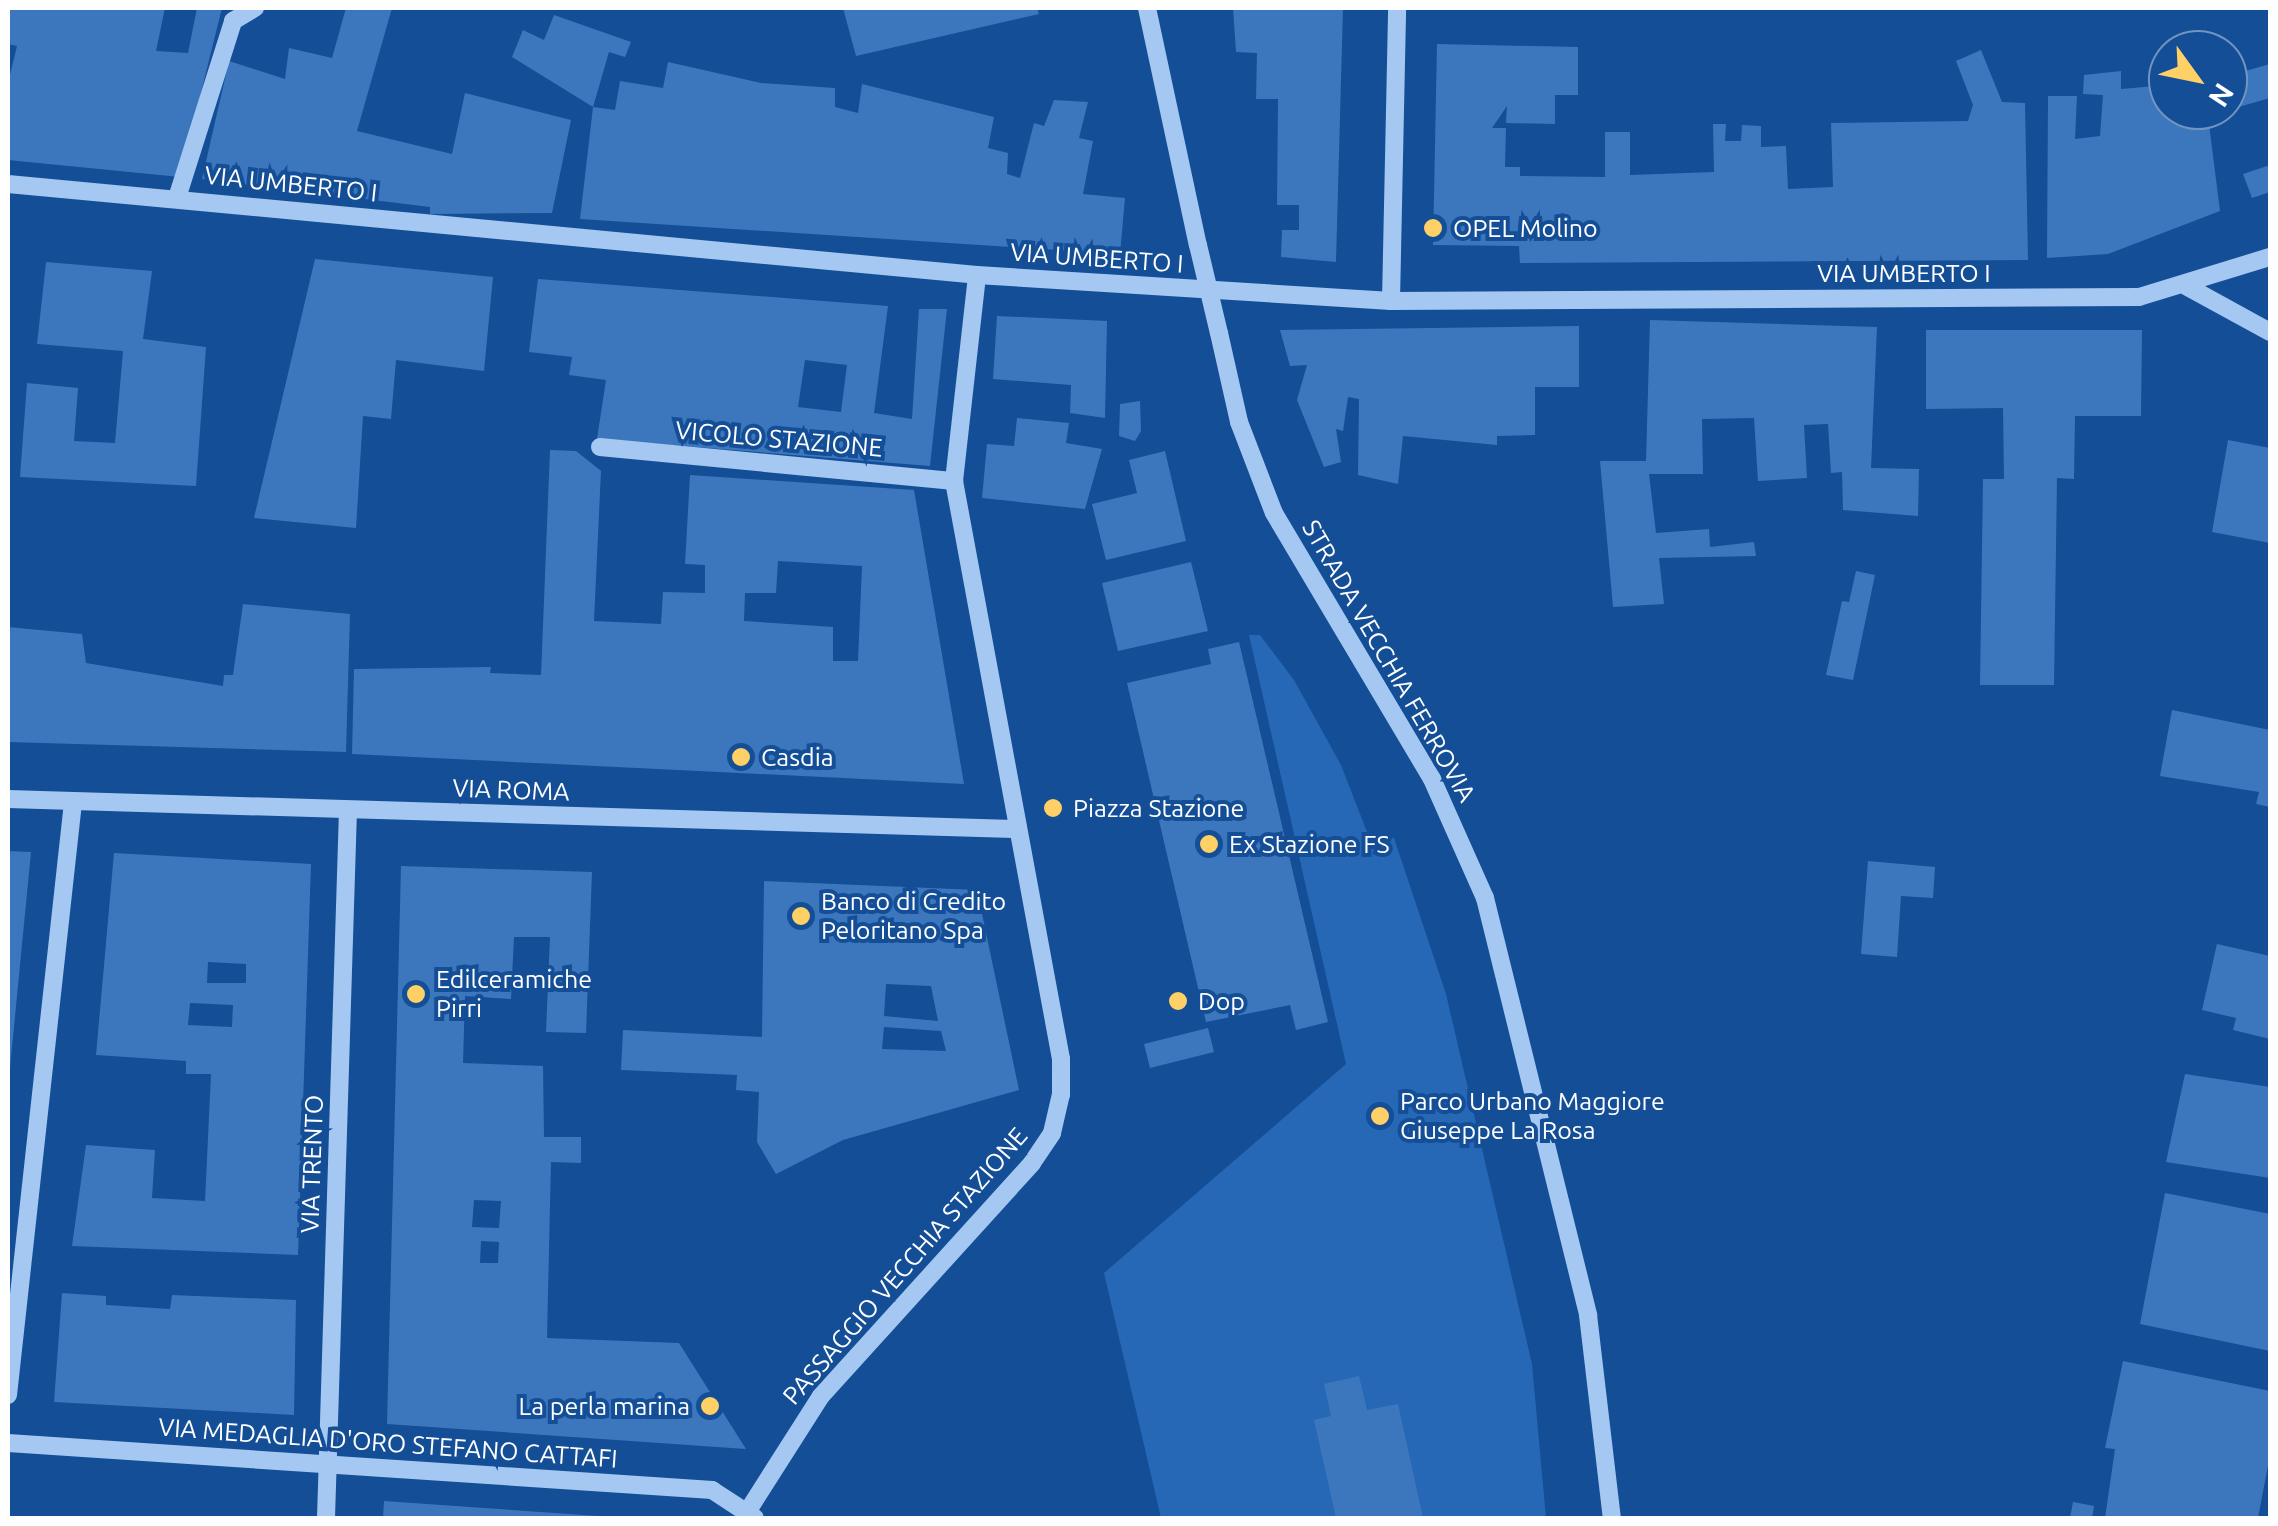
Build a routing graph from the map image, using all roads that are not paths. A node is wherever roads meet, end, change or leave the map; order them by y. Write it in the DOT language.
graph roads {
  1 [pos="255,8"];
  2 [pos="1147,8"];
  3 [pos="1397,8"];
  4 [pos="8,184"];
  5 [pos="176,198"];
  6 [pos="2270,257"];
  7 [pos="977,275"];
  8 [pos="2186,286"];
  9 [pos="1390,301"];
  10 [pos="2270,332"];
  11 [pos="600,446"];
  12 [pos="954,480"];
  13 [pos="8,800"];
  14 [pos="73,802"];
  15 [pos="348,811"];
  16 [pos="1014,829"];
  17 [pos="8,1395"];
  18 [pos="8,1443"];
  19 [pos="328,1464"];
  20 [pos="752,1514"];
  21 [pos="326,1518"];
  22 [pos="1612,1518"];
  1 -- 5 [label="street"];
  2 -- 22 [label="street, STRADA VECCHIA FERROVIA, bridge"];
  3 -- 9 [label="street"];
  4 -- 5 [label="street, VIA UMBERTO I"];
  5 -- 7 [label="street, VIA UMBERTO I"];
  6 -- 8 [label="street, VIA UMBERTO I"];
  7 -- 9 [label="street, VIA UMBERTO I"];
  7 -- 12 [label="street, PASSAGGIO VECCHIA STAZIONE"];
  8 -- 9 [label="street, VIA UMBERTO I"];
  8 -- 10 [label="street"];
  11 -- 12 [label="street, VICOLO STAZIONE"];
  12 -- 16 [label="street, PASSAGGIO VECCHIA STAZIONE"];
  13 -- 14 [label="street, VIA ROMA"];
  14 -- 15 [label="street, VIA ROMA"];
  14 -- 17 [label="street"];
  15 -- 16 [label="street, VIA ROMA"];
  15 -- 19 [label="street, VIA TRENTO"];
  16 -- 20 [label="street, PASSAGGIO VECCHIA STAZIONE"];
  18 -- 19 [label="street, VIA MEDAGLIA D'ORO STEFANO CATTAFI"];
  19 -- 20 [label="street, VIA MEDAGLIA D'ORO STEFANO CATTAFI"];
  19 -- 21 [label="street, VIA TRENTO"];
}
